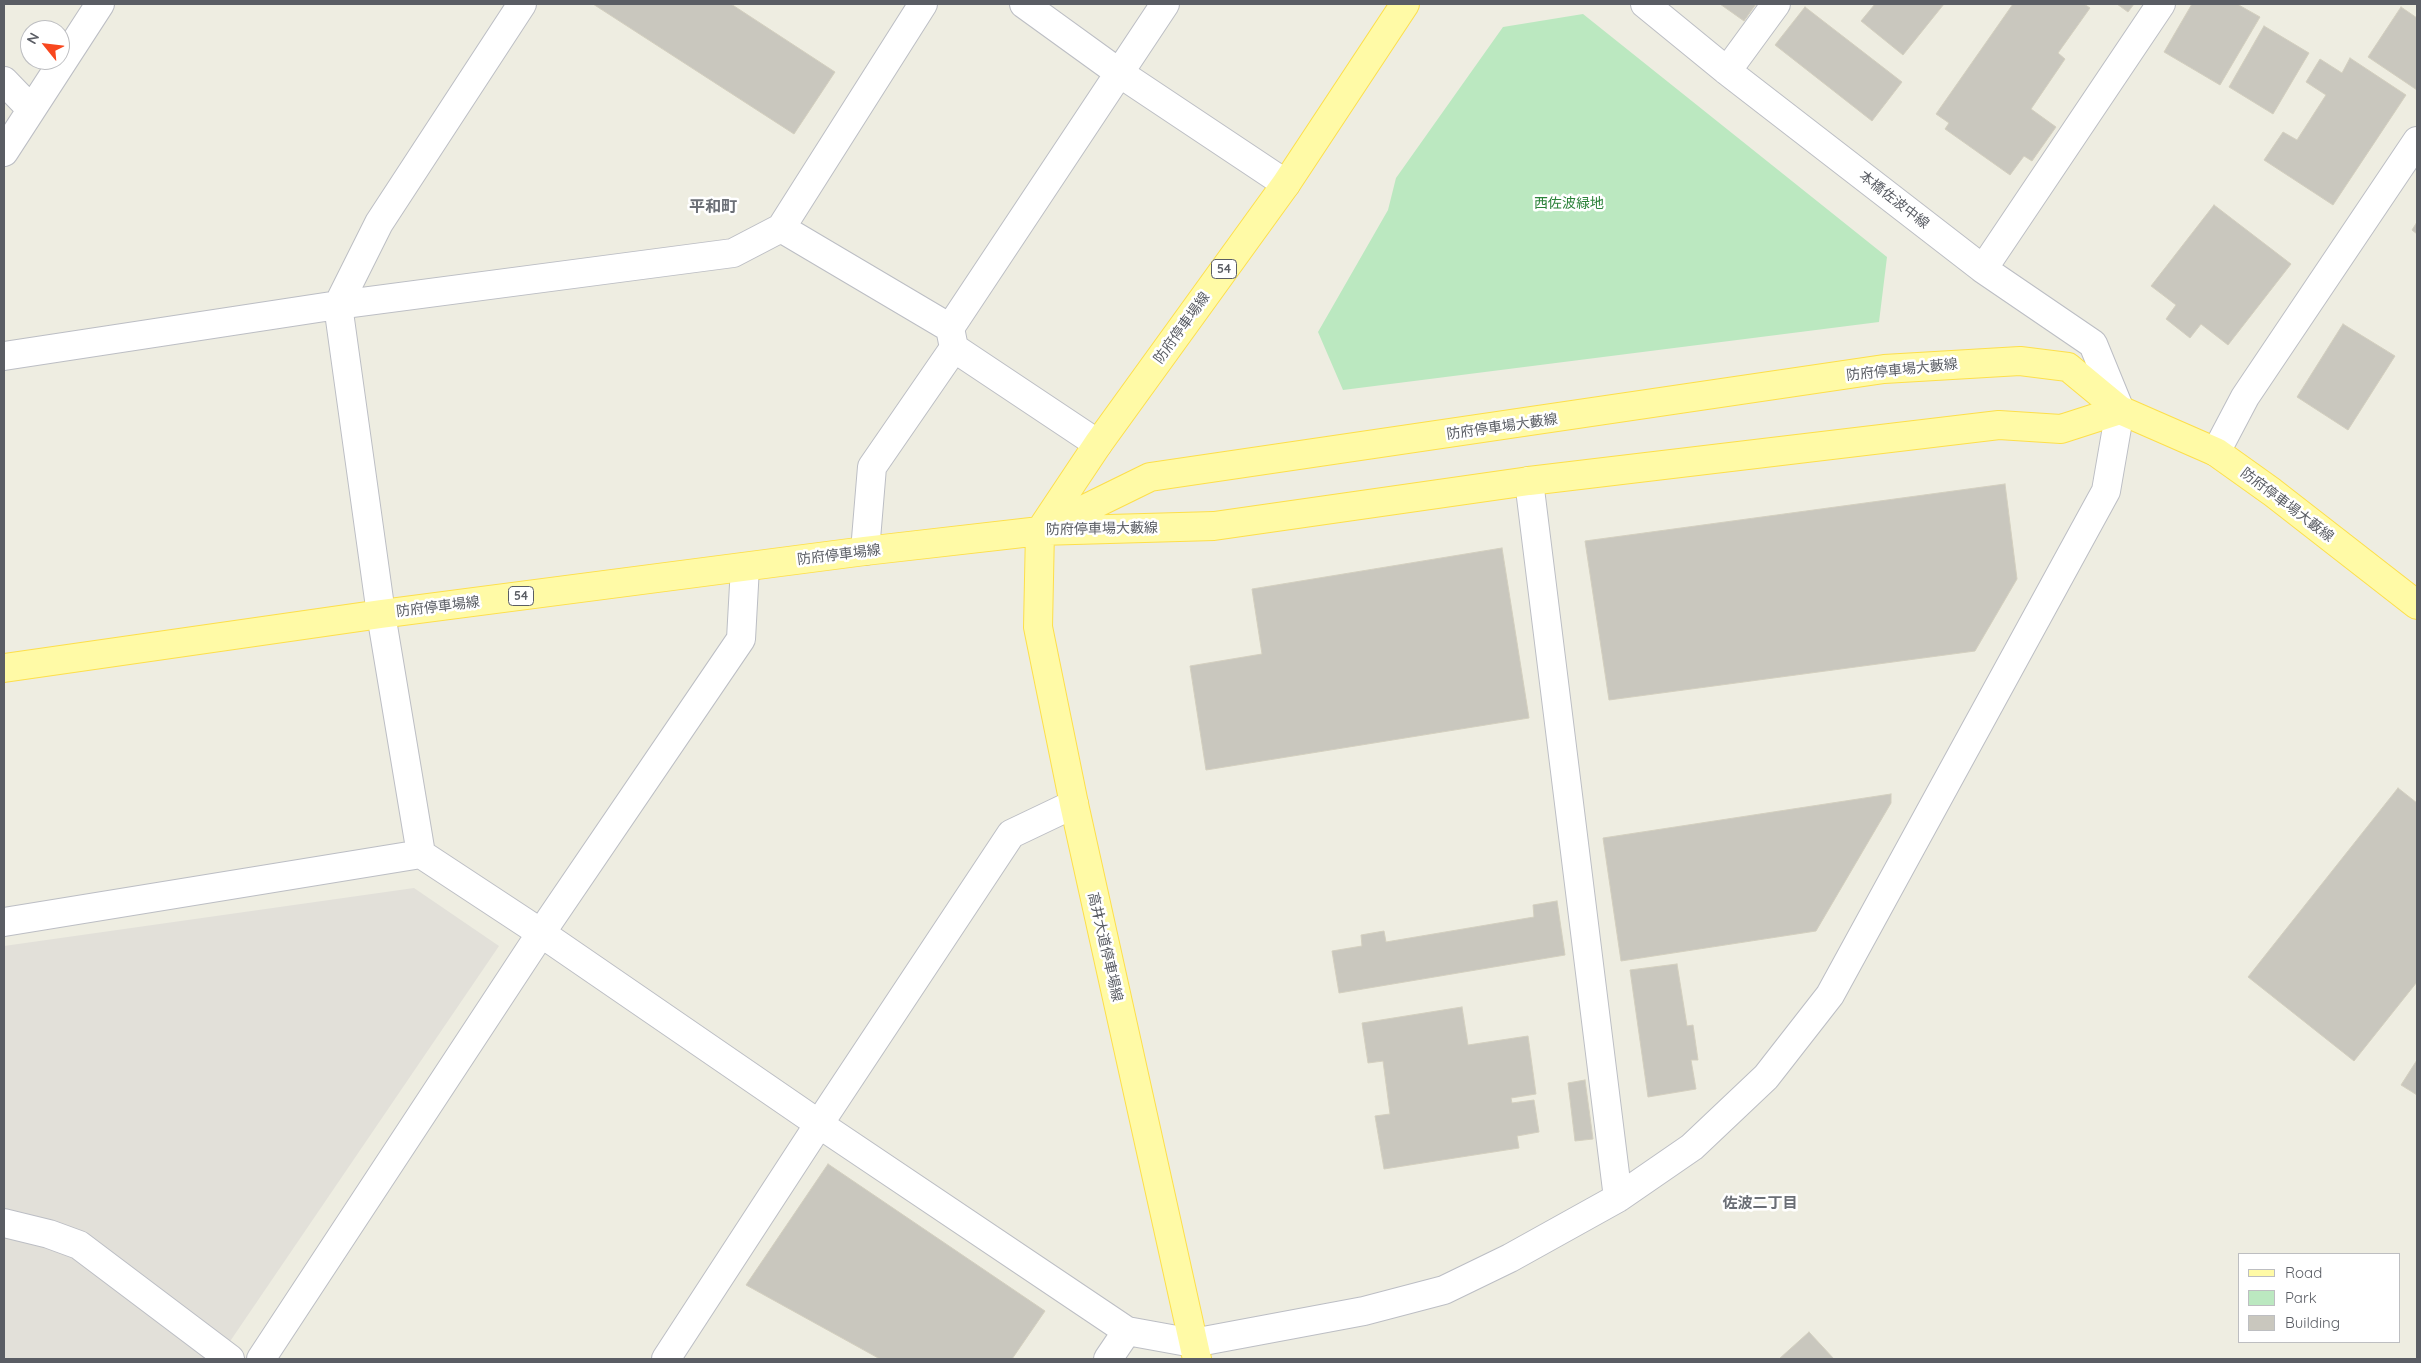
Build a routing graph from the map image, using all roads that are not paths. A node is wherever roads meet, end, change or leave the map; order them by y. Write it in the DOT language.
graph roads {
  1 [pos="100,4"];
  2 [pos="522,4"];
  3 [pos="923,4"];
  4 [pos="1024,4"];
  5 [pos="1164,4"];
  6 [pos="1405,4"];
  7 [pos="1645,4"];
  8 [pos="1776,4"];
  9 [pos="2161,4"];
  10 [pos="1728,71"];
  11 [pos="1118,72"];
  12 [pos="4,80"];
  13 [pos="31,109"];
  14 [pos="2417,141"];
  15 [pos="4,152"];
  16 [pos="1286,184"];
  17 [pos="781,228"];
  18 [pos="1983,269"];
  19 [pos="338,305"];
  20 [pos="952,338"];
  21 [pos="4,356"];
  22 [pos="2120,410"];
  23 [pos="1098,444"];
  24 [pos="2216,452"];
  25 [pos="1529,482"];
  26 [pos="1040,531"];
  27 [pos="865,551"];
  28 [pos="745,567"];
  29 [pos="2417,605"];
  30 [pos="380,614"];
  31 [pos="4,668"];
  32 [pos="1074,804"];
  33 [pos="421,854"];
  34 [pos="4,922"];
  35 [pos="541,932"];
  36 [pos="819,1124"];
  37 [pos="1618,1198"];
  38 [pos="4,1223"];
  39 [pos="1127,1331"];
  40 [pos="1195,1351"];
  41 [pos="230,1359"];
  42 [pos="261,1359"];
  43 [pos="666,1359"];
  44 [pos="1108,1359"];
  1 -- 13 [label="street"];
  2 -- 19 [label="street"];
  3 -- 17 [label="street"];
  4 -- 11 [label="street"];
  5 -- 11 [label="street"];
  6 -- 16 [label="main road, 防府停車場線 / 54"];
  7 -- 10 [label="street, 本橋佐波中線"];
  8 -- 10 [label="street"];
  9 -- 18 [label="street"];
  10 -- 18 [label="street, 本橋佐波中線"];
  11 -- 16 [label="street"];
  11 -- 20 [label="street"];
  12 -- 13 [label="street"];
  13 -- 15 [label="street"];
  14 -- 24 [label="street"];
  16 -- 23 [label="main road, 防府停車場線 / 54"];
  17 -- 19 [label="street"];
  17 -- 20 [label="street"];
  18 -- 22 [label="street, 本橋佐波中線"];
  19 -- 21 [label="street"];
  19 -- 30 [label="street"];
  20 -- 23 [label="street"];
  20 -- 27 [label="street"];
  22 -- 24 [label="main road, 防府停車場大藪線"];
  22 -- 25 [label="main road, 防府停車場大藪線"];
  22 -- 26 [label="main road, 防府停車場大藪線"];
  22 -- 37 [label="street"];
  23 -- 26 [label="main road, 防府停車場線 / 54"];
  24 -- 29 [label="main road, 防府停車場大藪線"];
  25 -- 26 [label="main road, 防府停車場大藪線"];
  25 -- 37 [label="street"];
  26 -- 27 [label="main road, 防府停車場線 / 54"];
  26 -- 32 [label="main road, 高井大道停車場線"];
  27 -- 28 [label="main road, 防府停車場線 / 54"];
  28 -- 30 [label="main road, 防府停車場線 / 54"];
  28 -- 35 [label="street"];
  30 -- 31 [label="main road, 防府停車場線 / 54"];
  30 -- 33 [label="street"];
  32 -- 36 [label="street"];
  32 -- 40 [label="main road, 高井大道停車場線"];
  33 -- 34 [label="street"];
  33 -- 35 [label="street"];
  35 -- 36 [label="street"];
  35 -- 42 [label="street"];
  36 -- 39 [label="street"];
  36 -- 43 [label="street"];
  37 -- 40 [label="street"];
  38 -- 41 [label="street"];
  39 -- 40 [label="street"];
  39 -- 44 [label="street"];
}
